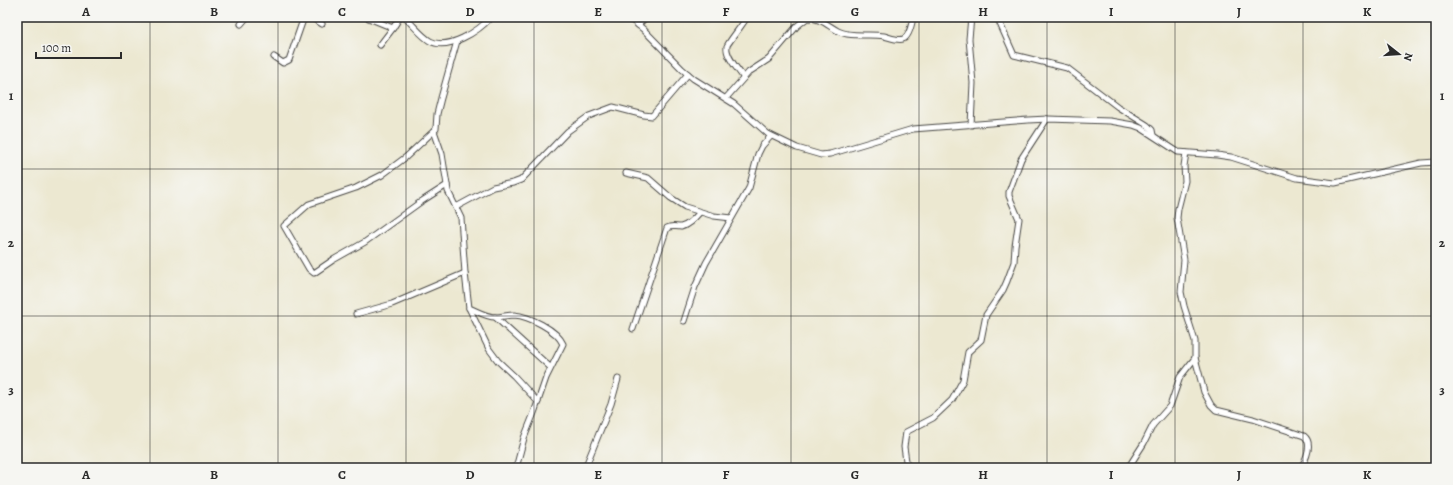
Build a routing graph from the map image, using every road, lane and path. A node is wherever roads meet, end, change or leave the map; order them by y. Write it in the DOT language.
graph roads {
  1 [pos="247,17"];
  2 [pos="304,17"];
  3 [pos="313,17"];
  4 [pos="366,17"];
  5 [pos="400,17"];
  6 [pos="404,17"];
  7 [pos="491,17"];
  8 [pos="628,17"];
  9 [pos="646,17"];
  10 [pos="747,17"];
  11 [pos="913,17"];
  12 [pos="971,17"];
  13 [pos="997,17"];
  14 [pos="241,24"];
  15 [pos="322,24"];
  16 [pos="638,25"];
  17 [pos="393,28"];
  18 [pos="457,41"];
  19 [pos="380,45"];
  20 [pos="274,57"];
  21 [pos="688,74"];
  22 [pos="744,77"];
  23 [pos="726,98"];
  24 [pos="1047,119"];
  25 [pos="971,125"];
  26 [pos="434,131"];
  27 [pos="1153,135"];
  28 [pos="771,136"];
  29 [pos="1186,153"];
  30 [pos="1436,162"];
  31 [pos="626,173"];
  32 [pos="447,185"];
  33 [pos="456,207"];
  34 [pos="700,212"];
  35 [pos="731,218"];
  36 [pos="465,273"];
  37 [pos="469,308"];
  38 [pos="356,314"];
  39 [pos="495,317"];
  40 [pos="684,321"];
  41 [pos="633,329"];
  42 [pos="1195,358"];
  43 [pos="550,367"];
  44 [pos="618,379"];
  45 [pos="538,402"];
  46 [pos="587,467"];
  47 [pos="516,468"];
  48 [pos="908,468"];
  49 [pos="1128,468"];
  50 [pos="1301,468"];
  1 -- 14 [label="street"];
  2 -- 20 [label="street"];
  3 -- 15 [label="street"];
  4 -- 17 [label="street"];
  5 -- 17 [label="street"];
  6 -- 18 [label="street"];
  7 -- 18 [label="street"];
  8 -- 16 [label="street"];
  9 -- 16 [label="street"];
  10 -- 22 [label="street"];
  11 -- 22 [label="street"];
  12 -- 25 [label="street"];
  13 -- 27 [label="street"];
  16 -- 21 [label="street"];
  17 -- 19 [label="street"];
  18 -- 26 [label="street"];
  21 -- 23 [label="street"];
  21 -- 33 [label="street"];
  22 -- 23 [label="street"];
  23 -- 28 [label="street"];
  24 -- 25 [label="street"];
  24 -- 27 [label="street"];
  24 -- 48 [label="street"];
  25 -- 28 [label="street"];
  26 -- 32 [label="street"];
  26 -- 32 [label="street"];
  27 -- 29 [label="street"];
  28 -- 35 [label="street"];
  29 -- 30 [label="street"];
  29 -- 42 [label="street"];
  31 -- 34 [label="street"];
  32 -- 33 [label="street"];
  33 -- 36 [label="street"];
  34 -- 35 [label="street"];
  34 -- 41 [label="street"];
  35 -- 40 [label="street"];
  36 -- 37 [label="street"];
  36 -- 38 [label="street"];
  37 -- 39 [label="street"];
  37 -- 45 [label="street"];
  39 -- 43 [label="street"];
  39 -- 43 [label="street"];
  42 -- 49 [label="street"];
  42 -- 50 [label="street"];
  43 -- 45 [label="street"];
  44 -- 46 [label="street"];
  45 -- 47 [label="street"];
}
